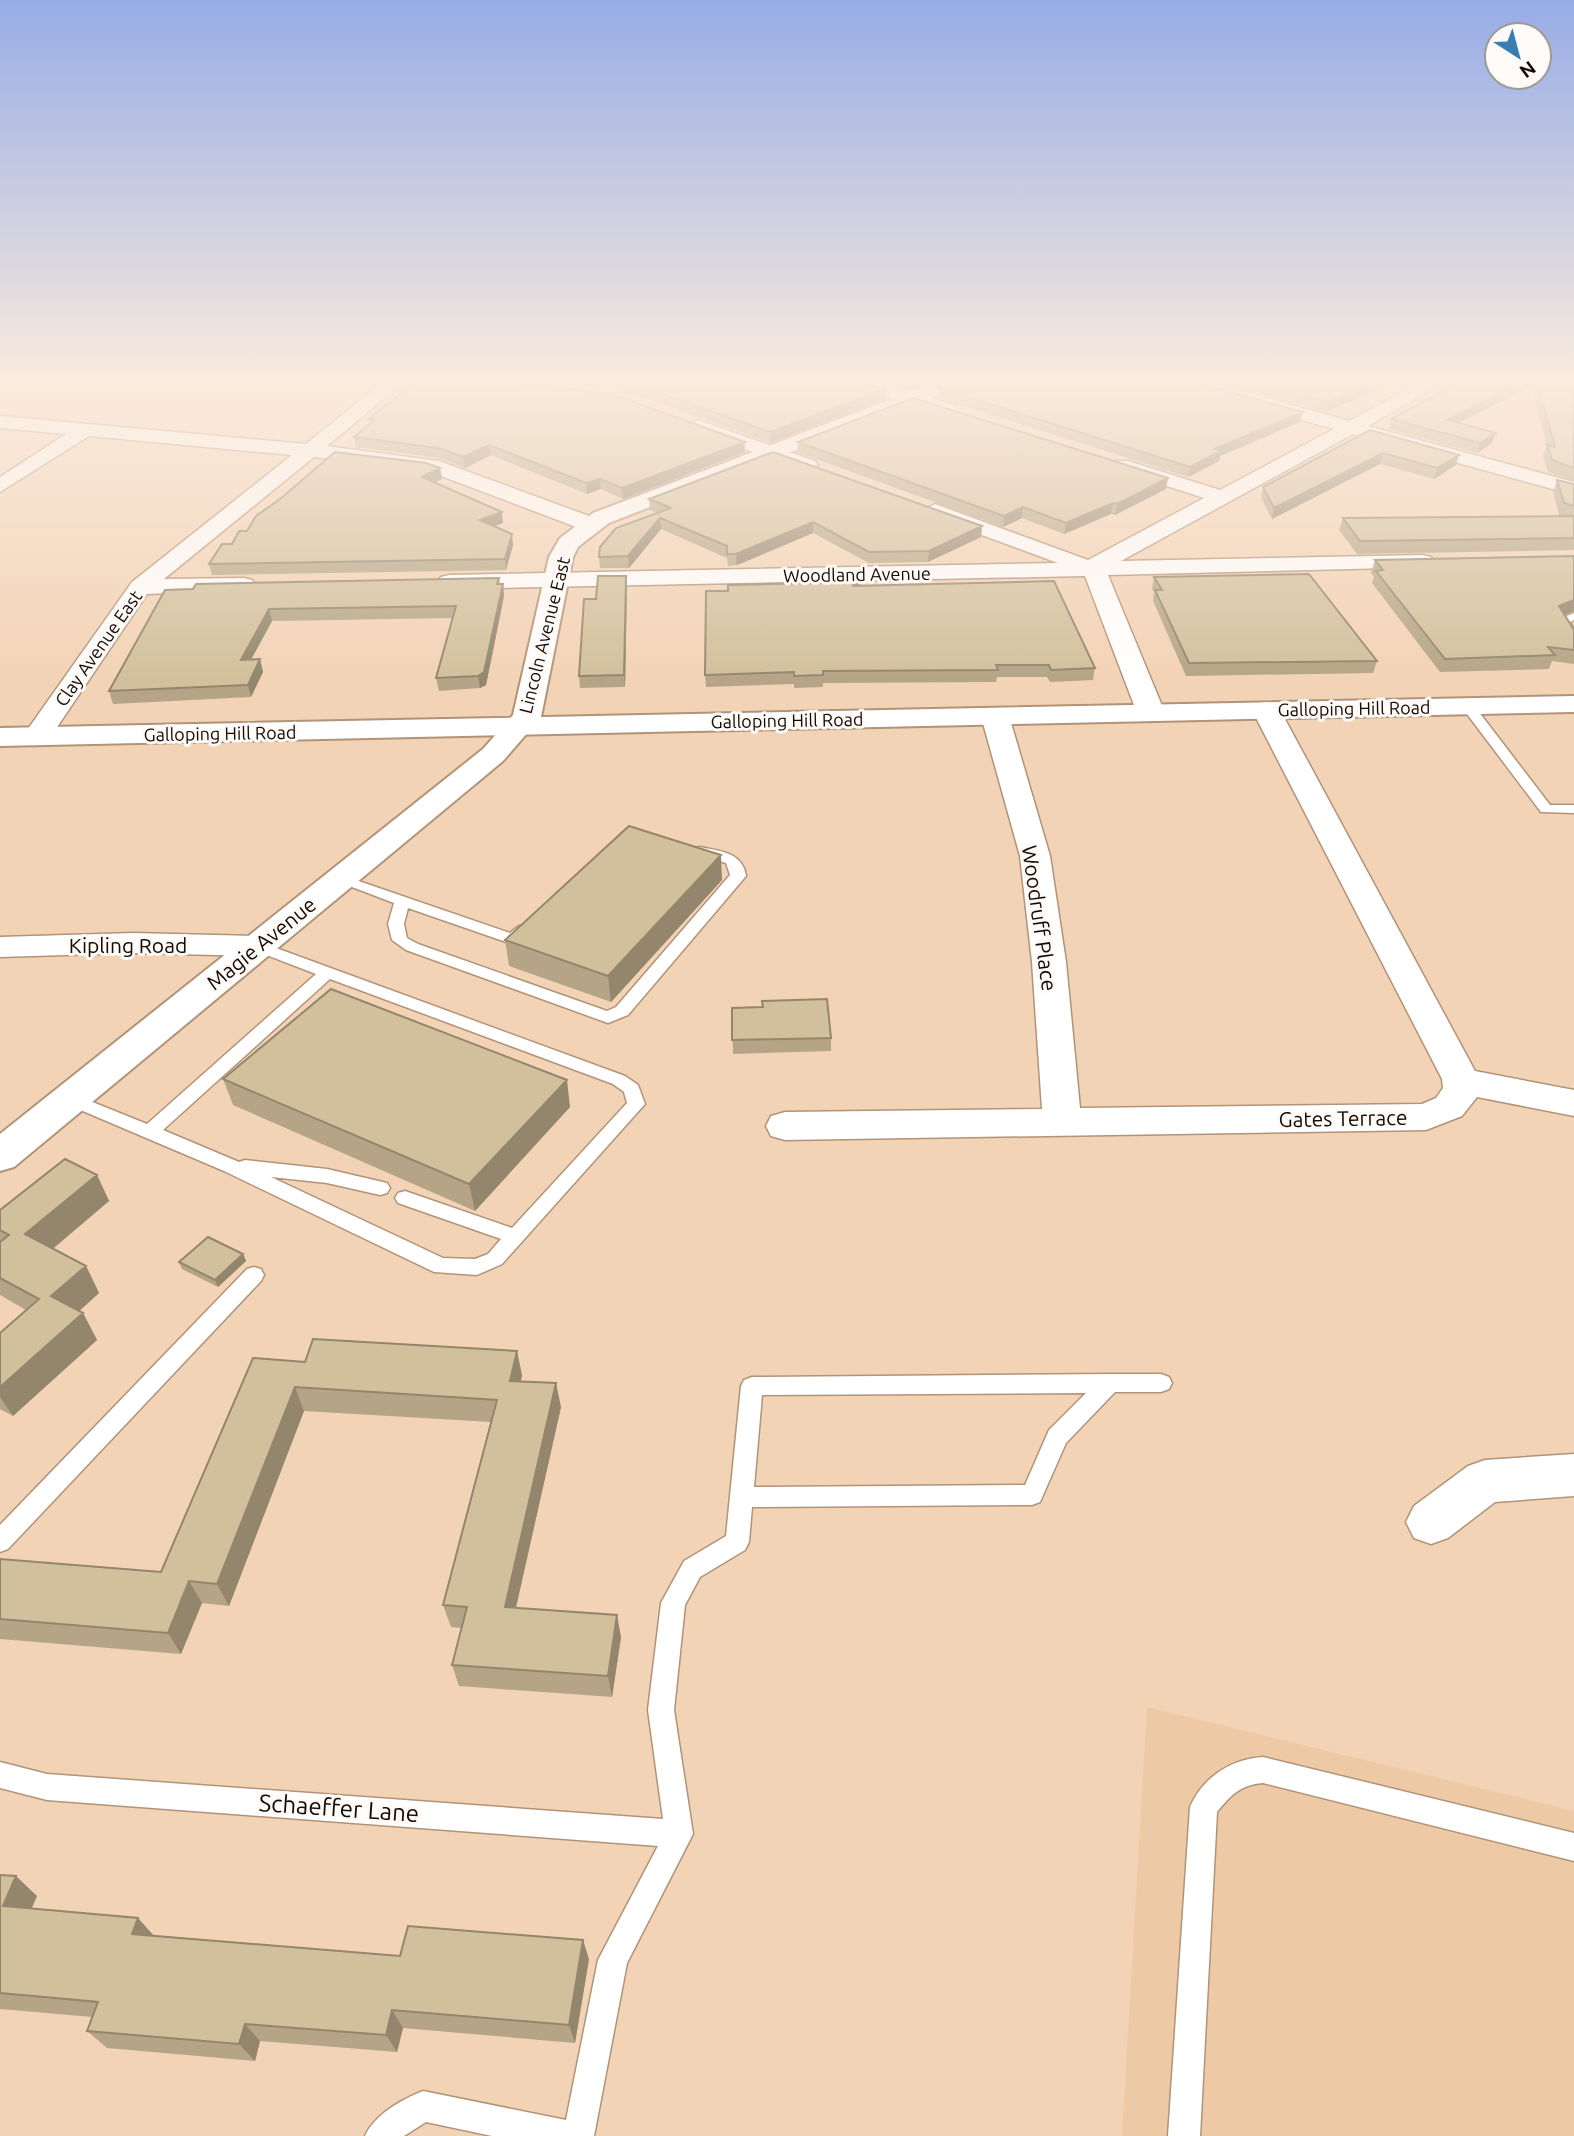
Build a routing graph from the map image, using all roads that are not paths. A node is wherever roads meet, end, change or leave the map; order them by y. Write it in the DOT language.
graph roads {
  1 [pos="269,482"];
  2 [pos="476,482"];
  3 [pos="695,482"];
  4 [pos="1174,482"];
  5 [pos="1250,482"];
  6 [pos="1548,482"];
  7 [pos="1574,489"];
  8 [pos="1222,497"];
  9 [pos="913,502"];
  10 [pos="592,525"];
  11 [pos="1450,562"];
  12 [pos="1093,568"];
  13 [pos="556,580"];
  14 [pos="431,582"];
  15 [pos="265,585"];
  16 [pos="140,587"];
  17 [pos="1574,616"];
  18 [pos="1574,639"];
  19 [pos="1574,704"];
  20 [pos="1467,706"];
  21 [pos="1266,710"];
  22 [pos="1151,713"];
  23 [pos="995,716"];
  24 [pos="519,726"];
  25 [pos="37,736"];
  26 [pos="0,737"];
  27 [pos="1574,809"];
  28 [pos="682,845"];
  29 [pos="339,879"];
  30 [pos="402,902"];
  31 [pos="537,918"];
  32 [pos="257,946"];
  33 [pos="0,947"];
  34 [pos="328,972"];
  35 [pos="1461,1081"];
  36 [pos="70,1099"];
  37 [pos="1574,1103"];
  38 [pos="1062,1124"];
  39 [pos="785,1126"];
  40 [pos="149,1132"];
  41 [pos="0,1156"];
  42 [pos="231,1166"];
  43 [pos="380,1188"];
  44 [pos="405,1198"];
  45 [pos="516,1237"];
  46 [pos="254,1275"];
  47 [pos="1110,1383"];
  48 [pos="1161,1383"];
  49 [pos="1574,1475"];
  50 [pos="741,1497"];
  51 [pos="1431,1522"];
  52 [pos="0,1541"];
  53 [pos="0,1775"];
  54 [pos="679,1833"];
  55 [pos="1574,1847"];
  56 [pos="381,2136"];
  57 [pos="566,2136"];
  58 [pos="578,2136"];
  59 [pos="1184,2136"];
  1 -- 16 [label="street, Clay Avenue East"];
  2 -- 10 [label="street"];
  3 -- 10 [label="street, Lincoln Avenue East"];
  4 -- 8 [label="street"];
  5 -- 8 [label="street"];
  6 -- 7 [label="street"];
  8 -- 12 [label="street"];
  9 -- 12 [label="street"];
  10 -- 13 [label="street, Lincoln Avenue East"];
  11 -- 12 [label="street, Woodland Avenue"];
  12 -- 13 [label="street, Woodland Avenue"];
  12 -- 22 [label="street"];
  13 -- 14 [label="street, Woodland Avenue"];
  13 -- 24 [label="street, Lincoln Avenue East"];
  15 -- 16 [label="street"];
  16 -- 25 [label="street, Clay Avenue East"];
  17 -- 18 [label="lane"];
  19 -- 20 [label="street, Galloping Hill Road"];
  20 -- 21 [label="street, Galloping Hill Road"];
  20 -- 27 [label="lane"];
  21 -- 22 [label="street, Galloping Hill Road"];
  21 -- 35 [label="street"];
  22 -- 23 [label="street, Galloping Hill Road"];
  23 -- 24 [label="street, Galloping Hill Road"];
  23 -- 38 [label="street, Woodruff Place"];
  24 -- 25 [label="street, Galloping Hill Road"];
  24 -- 29 [label="street, Magie Avenue"];
  25 -- 26 [label="street, Galloping Hill Road"];
  28 -- 30 [label="lane"];
  29 -- 30 [label="lane"];
  29 -- 32 [label="street, Magie Avenue"];
  30 -- 31 [label="lane"];
  32 -- 33 [label="street, Kipling Road"];
  32 -- 34 [label="lane"];
  32 -- 36 [label="street, Magie Avenue"];
  34 -- 40 [label="lane"];
  34 -- 45 [label="lane"];
  35 -- 37 [label="street"];
  35 -- 38 [label="street, Gates Terrace"];
  36 -- 40 [label="lane"];
  36 -- 41 [label="street, Magie Avenue"];
  38 -- 39 [label="street, Gates Terrace"];
  40 -- 42 [label="lane"];
  42 -- 43 [label="lane"];
  42 -- 45 [label="lane"];
  44 -- 45 [label="lane"];
  46 -- 52 [label="lane"];
  47 -- 48 [label="lane"];
  47 -- 50 [label="lane"];
  47 -- 50 [label="lane"];
  49 -- 51 [label="street"];
  50 -- 54 [label="lane"];
  53 -- 54 [label="lane, Schaeffer Lane"];
  54 -- 58 [label="lane"];
  55 -- 59 [label="lane"];
  56 -- 57 [label="lane"];
}
